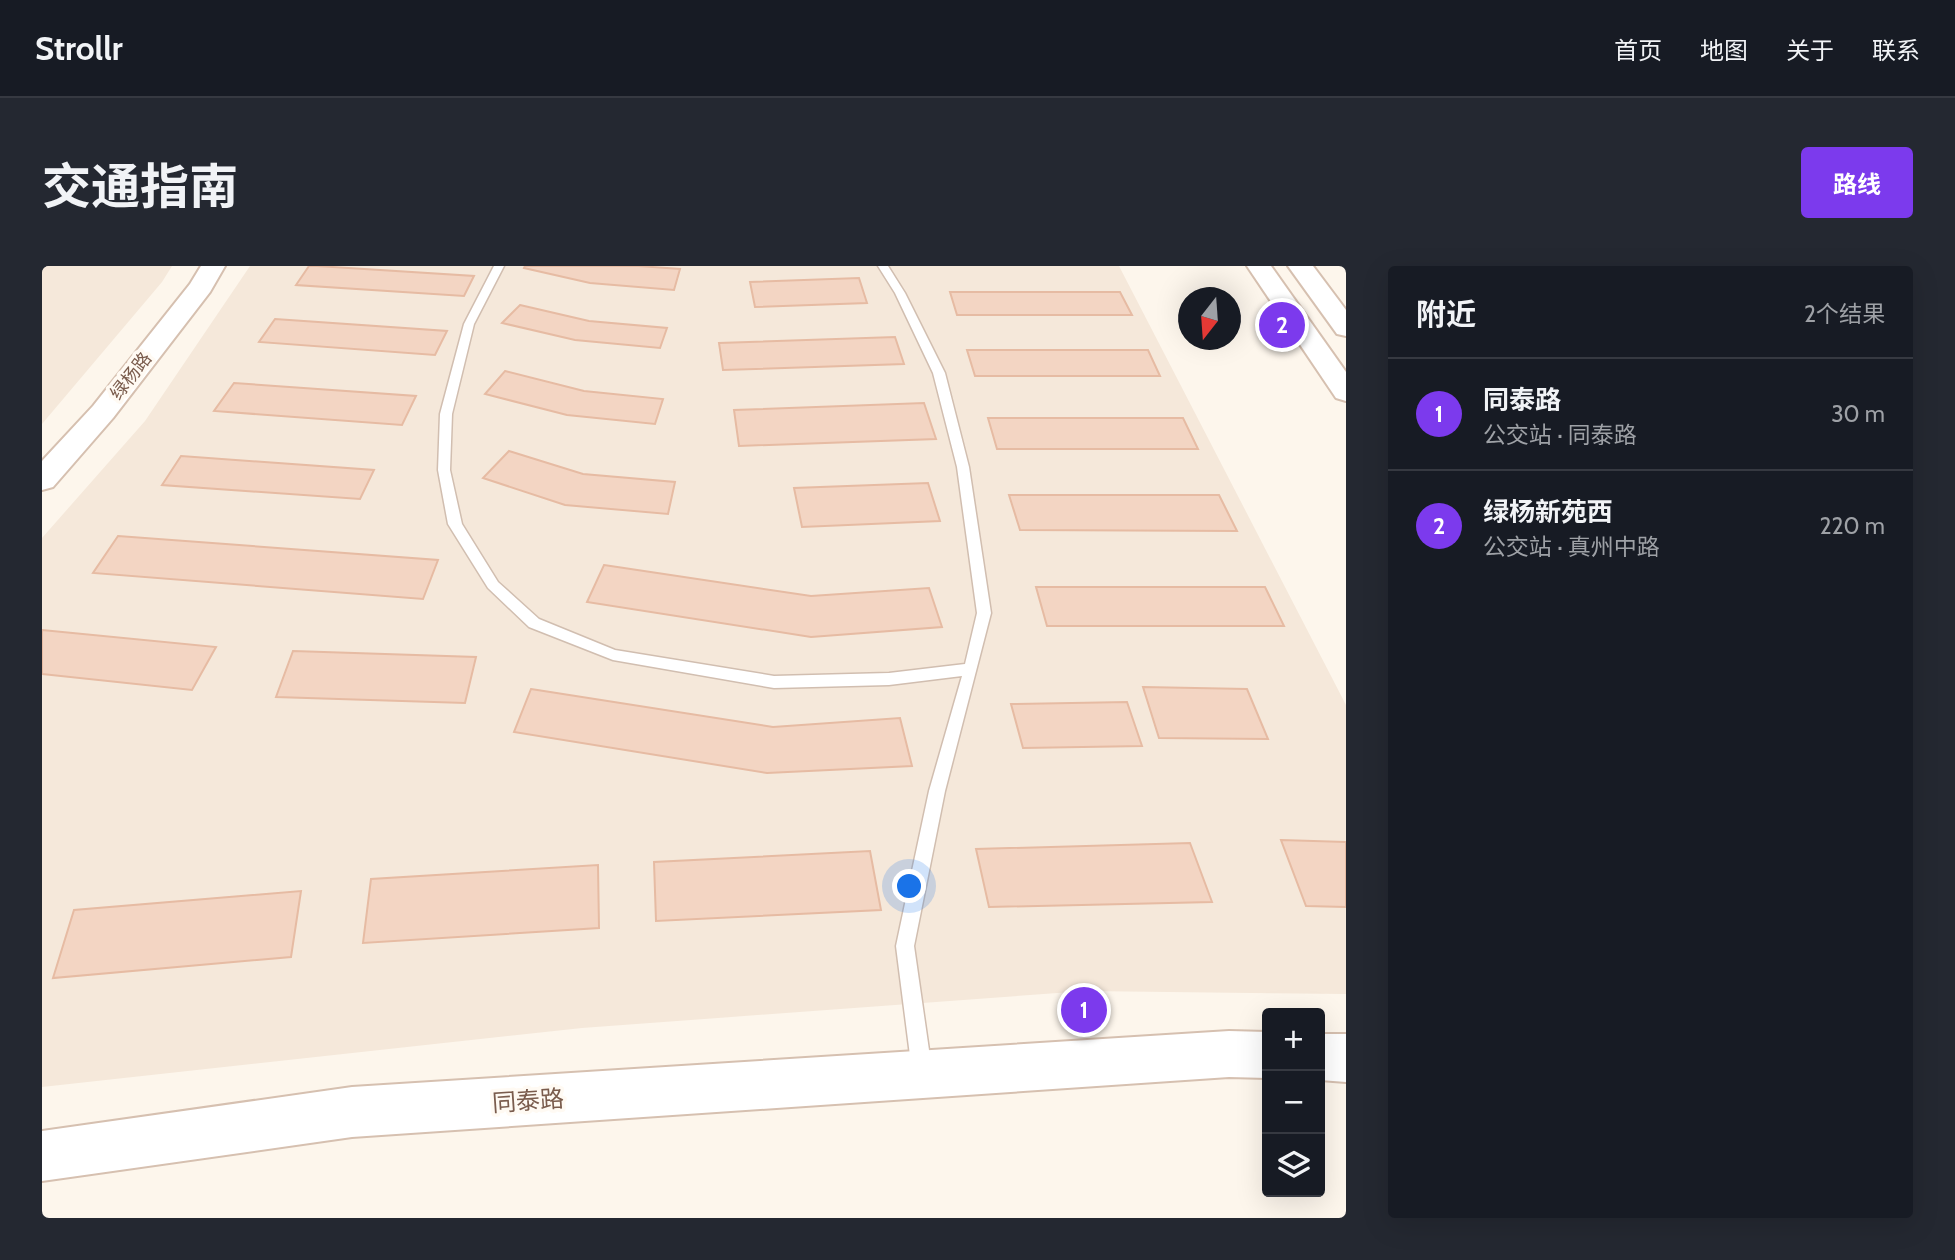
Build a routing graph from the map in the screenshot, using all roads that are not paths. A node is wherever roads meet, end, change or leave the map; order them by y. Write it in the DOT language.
graph roads {
  1 [pos="213,266"];
  2 [pos="499,266"];
  3 [pos="883,266"];
  4 [pos="1259,266"];
  5 [pos="1300,266"];
  6 [pos="1346,328"];
  7 [pos="1346,392"];
  8 [pos="42,480"];
  9 [pos="971,669"];
  10 [pos="1262,1055"];
  11 [pos="1325,1057"];
  12 [pos="1346,1058"];
  13 [pos="923,1074"];
  14 [pos="42,1156"];
  1 -- 8 [label="street, 绿杨路"];
  2 -- 9 [label="lane"];
  3 -- 9 [label="lane"];
  4 -- 7 [label="street"];
  5 -- 6 [label="street"];
  9 -- 13 [label="lane"];
  10 -- 13 [label="street, 同泰路"];
  11 -- 12 [label="street"];
  13 -- 14 [label="street, 同泰路"];
}
